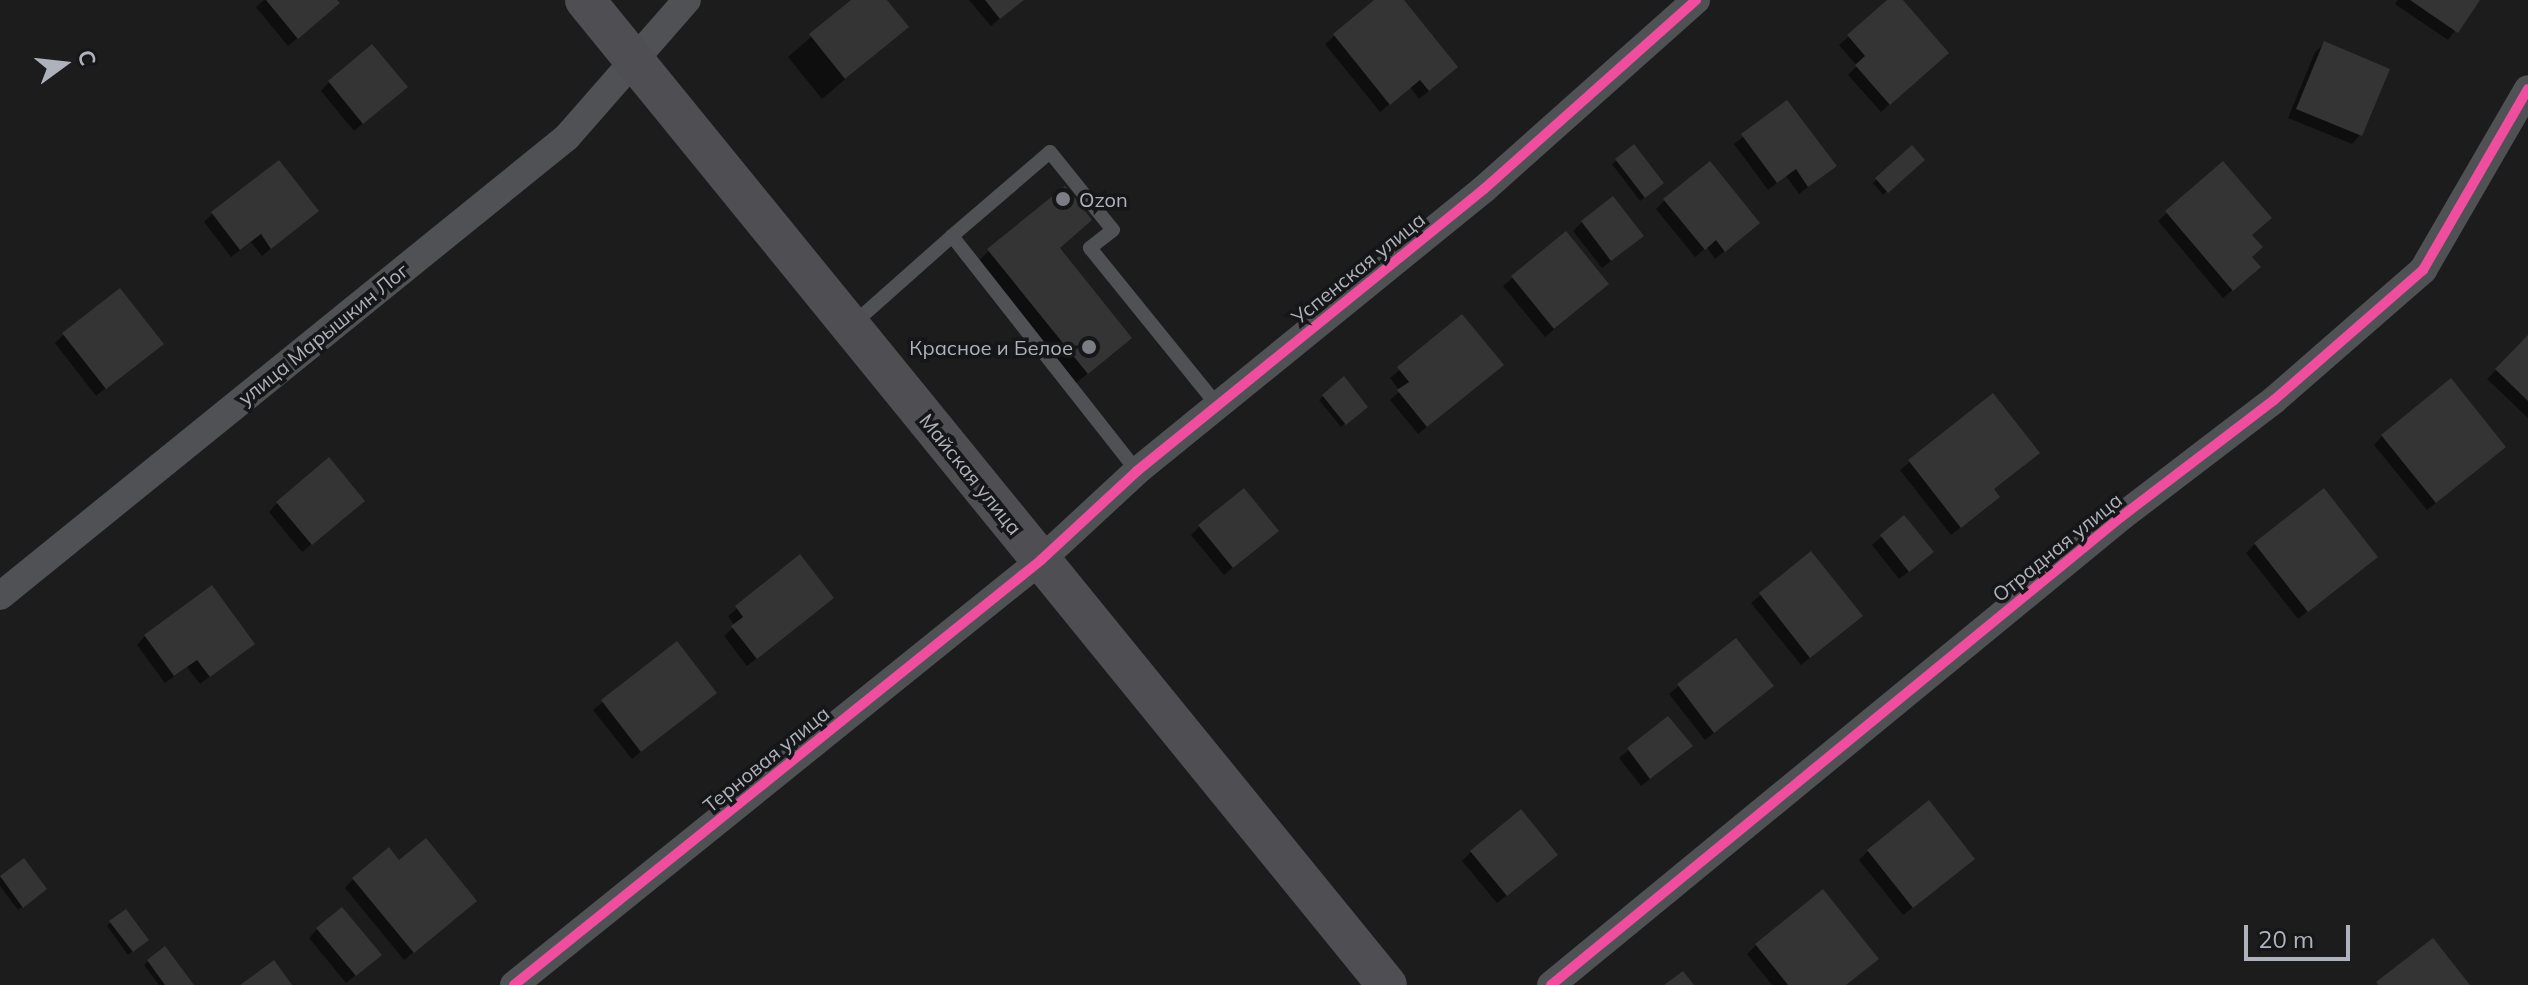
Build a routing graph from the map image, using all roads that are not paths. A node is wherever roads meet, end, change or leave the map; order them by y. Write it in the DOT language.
graph roads {
  1 [pos="585,0"];
  2 [pos="687,0"];
  3 [pos="1696,0"];
  4 [pos="634,60"];
  5 [pos="2528,89"];
  6 [pos="952,236"];
  7 [pos="851,326"];
  8 [pos="1217,405"];
  9 [pos="1137,471"];
  10 [pos="1041,560"];
  11 [pos="0,596"];
  12 [pos="514,985"];
  13 [pos="1387,985"];
  14 [pos="1551,985"];
  1 -- 4 [label="street, Майская улица"];
  2 -- 4 [label="street, улица Марышкин Лог"];
  3 -- 8 [label="street, Успенская улица"];
  4 -- 7 [label="street, Майская улица"];
  4 -- 11 [label="street, улица Марышкин Лог"];
  5 -- 14 [label="street, Отрадная улица"];
  6 -- 7 [label="lane"];
  6 -- 8 [label="lane"];
  6 -- 9 [label="lane"];
  7 -- 10 [label="street, Майская улица"];
  8 -- 9 [label="street, Успенская улица"];
  9 -- 10 [label="street, Успенская улица"];
  10 -- 12 [label="street, Терновая улица"];
  10 -- 13 [label="street, Майская улица"];
}
